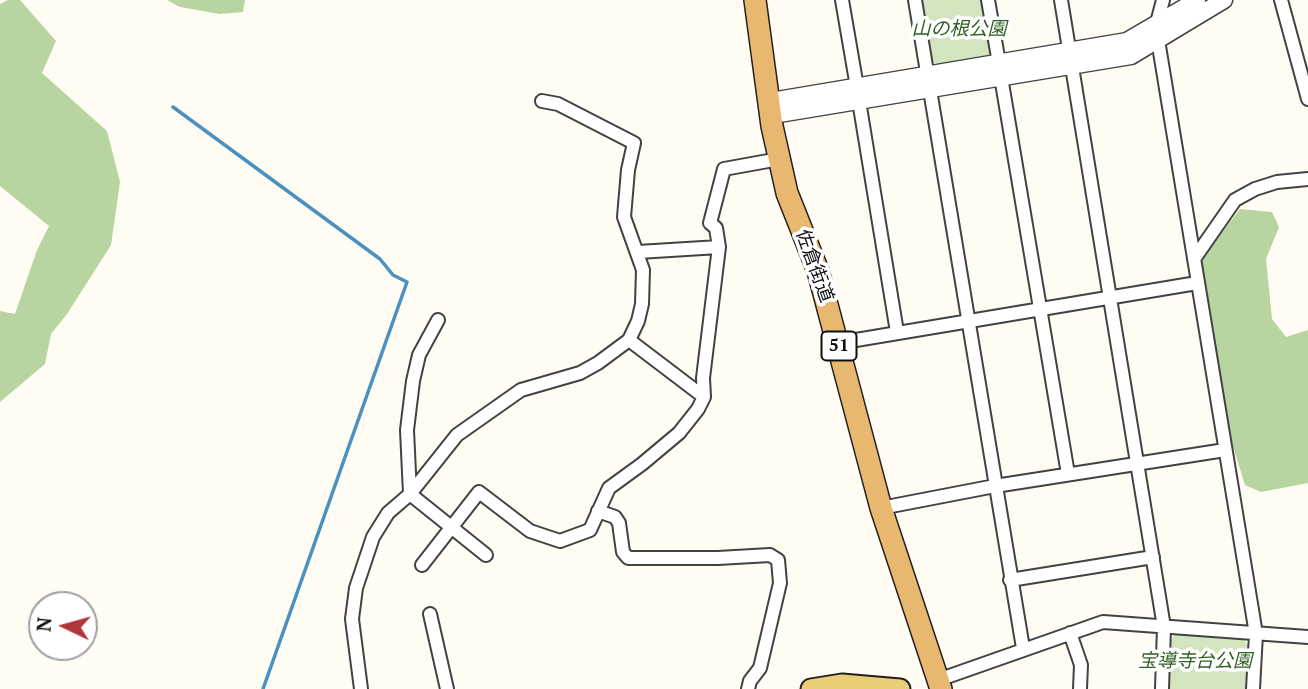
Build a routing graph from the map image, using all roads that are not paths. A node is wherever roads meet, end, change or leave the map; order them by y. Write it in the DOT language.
graph roads {
  1 [pos="755,0"];
  2 [pos="842,0"];
  3 [pos="915,0"];
  4 [pos="988,0"];
  5 [pos="1061,0"];
  6 [pos="1163,0"];
  7 [pos="1196,0"];
  8 [pos="1224,0"];
  9 [pos="1281,0"];
  10 [pos="1158,32"];
  11 [pos="1071,58"];
  12 [pos="1000,70"];
  13 [pos="928,82"];
  14 [pos="858,94"];
  15 [pos="1308,99"];
  16 [pos="542,102"];
  17 [pos="770,109"];
  18 [pos="779,159"];
  19 [pos="1308,179"];
  20 [pos="719,247"];
  21 [pos="638,252"];
  22 [pos="1194,259"];
  23 [pos="1197,283"];
  24 [pos="1111,297"];
  25 [pos="1040,309"];
  26 [pos="438,320"];
  27 [pos="967,321"];
  28 [pos="897,332"];
  29 [pos="629,340"];
  30 [pos="838,343"];
  31 [pos="704,397"];
  32 [pos="1225,450"];
  33 [pos="1139,465"];
  34 [pos="1068,474"];
  35 [pos="995,486"];
  36 [pos="410,494"];
  37 [pos="881,508"];
  38 [pos="598,511"];
  39 [pos="451,527"];
  40 [pos="486,555"];
  41 [pos="1153,557"];
  42 [pos="422,565"];
  43 [pos="1010,580"];
  44 [pos="430,614"];
  45 [pos="1164,627"];
  46 [pos="1070,633"];
  47 [pos="1256,634"];
  48 [pos="1308,637"];
  49 [pos="1023,648"];
  50 [pos="942,684"];
  51 [pos="361,689"];
  52 [pos="447,689"];
  53 [pos="748,689"];
  54 [pos="811,689"];
  55 [pos="900,689"];
  56 [pos="1080,689"];
  57 [pos="1162,689"];
  58 [pos="1253,689"];
  1 -- 17 [label="highway, 佐倉街道 / 51"];
  2 -- 14 [label="street"];
  3 -- 13 [label="street"];
  4 -- 12 [label="street"];
  5 -- 11 [label="street"];
  6 -- 10 [label="street"];
  7 -- 10 [label="street"];
  8 -- 10 [label="street"];
  9 -- 15 [label="street"];
  10 -- 11 [label="street"];
  10 -- 22 [label="street"];
  11 -- 12 [label="street"];
  11 -- 24 [label="street"];
  12 -- 13 [label="street"];
  12 -- 25 [label="street"];
  13 -- 14 [label="street"];
  13 -- 27 [label="street"];
  14 -- 17 [label="street"];
  14 -- 28 [label="street"];
  16 -- 21 [label="street"];
  17 -- 18 [label="highway, 佐倉街道 / 51"];
  18 -- 20 [label="street"];
  18 -- 30 [label="highway, 佐倉街道 / 51"];
  19 -- 22 [label="street"];
  20 -- 21 [label="street"];
  20 -- 31 [label="street"];
  21 -- 29 [label="street"];
  22 -- 23 [label="street"];
  23 -- 24 [label="street"];
  23 -- 32 [label="street"];
  24 -- 25 [label="street"];
  24 -- 33 [label="street"];
  25 -- 27 [label="street"];
  25 -- 34 [label="street"];
  26 -- 36 [label="street"];
  27 -- 28 [label="street"];
  27 -- 35 [label="street"];
  28 -- 30 [label="street"];
  29 -- 31 [label="street"];
  29 -- 36 [label="street"];
  30 -- 37 [label="highway, 佐倉街道 / 51"];
  31 -- 38 [label="street"];
  32 -- 33 [label="street"];
  32 -- 47 [label="street"];
  33 -- 34 [label="street"];
  33 -- 41 [label="street"];
  34 -- 35 [label="street"];
  35 -- 37 [label="street"];
  35 -- 43 [label="street"];
  36 -- 39 [label="street"];
  36 -- 51 [label="street"];
  37 -- 50 [label="highway, 佐倉街道 / 51"];
  38 -- 39 [label="street"];
  38 -- 53 [label="street"];
  39 -- 40 [label="street"];
  39 -- 42 [label="street"];
  41 -- 43 [label="street"];
  41 -- 45 [label="street"];
  43 -- 49 [label="street"];
  44 -- 52 [label="street"];
  45 -- 46 [label="street"];
  45 -- 47 [label="street"];
  45 -- 57 [label="street"];
  46 -- 49 [label="street"];
  46 -- 56 [label="street"];
  47 -- 48 [label="street"];
  47 -- 58 [label="street"];
  49 -- 50 [label="street"];
  54 -- 55 [label="main road"];
}
